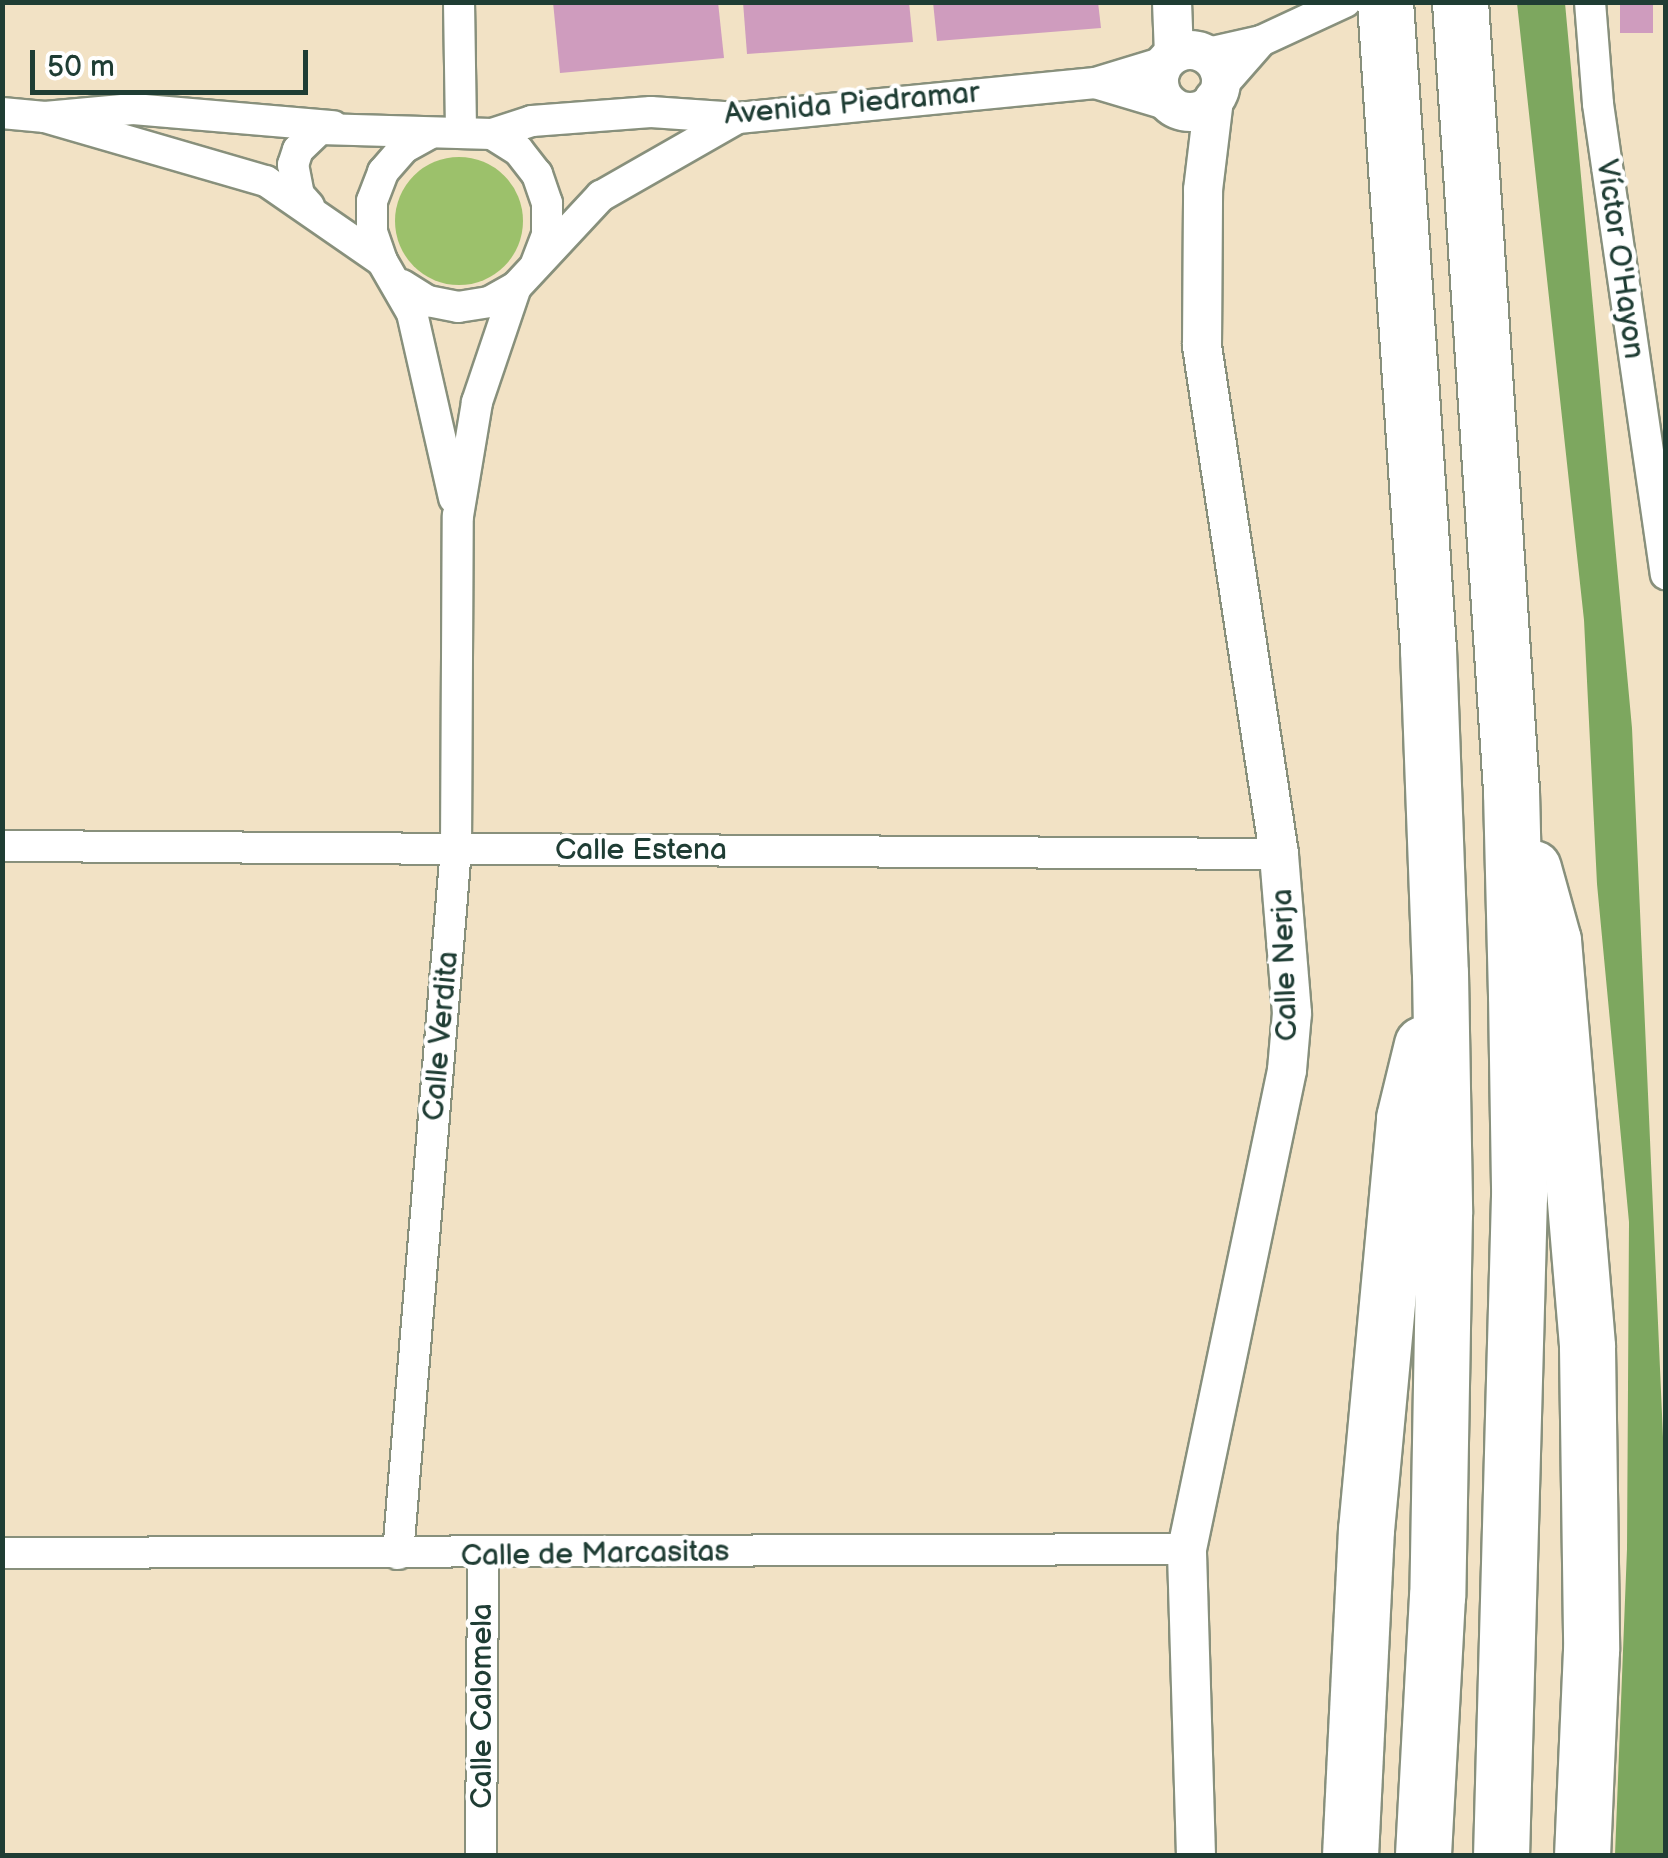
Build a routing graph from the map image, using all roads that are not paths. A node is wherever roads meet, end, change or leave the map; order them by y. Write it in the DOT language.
graph roads {
  1 [pos="459,2"];
  2 [pos="1172,2"];
  3 [pos="1181,2"];
  4 [pos="1345,2"];
  5 [pos="1386,2"];
  6 [pos="1460,2"];
  7 [pos="1590,2"];
  8 [pos="1261,41"];
  9 [pos="1185,55"];
  10 [pos="1095,83"];
  11 [pos="1197,101"];
  12 [pos="2,113"];
  13 [pos="45,117"];
  14 [pos="738,118"];
  15 [pos="336,126"];
  16 [pos="461,128"];
  17 [pos="430,133"];
  18 [pos="492,134"];
  19 [pos="309,206"];
  20 [pos="382,261"];
  21 [pos="536,264"];
  22 [pos="402,285"];
  23 [pos="516,287"];
  24 [pos="458,516"];
  25 [pos="1666,574"];
  26 [pos="1511,791"];
  27 [pos="2,846"];
  28 [pos="456,849"];
  29 [pos="1279,854"];
  30 [pos="1440,973"];
  31 [pos="1187,1549"];
  32 [pos="2,1553"];
  33 [pos="398,1554"];
  34 [pos="483,1556"];
  35 [pos="481,1856"];
  36 [pos="1196,1856"];
  37 [pos="1350,1856"];
  38 [pos="1423,1856"];
  39 [pos="1502,1856"];
  40 [pos="1582,1856"];
  1 -- 16 [label="street"];
  2 -- 9 [label="street"];
  3 -- 9 [label="street"];
  4 -- 8 [label="street"];
  5 -- 30 [label="highway"];
  6 -- 26 [label="highway"];
  7 -- 25 [label="street, Víctor O'Hayon"];
  8 -- 9 [label="street"];
  8 -- 11 [label="street"];
  9 -- 10 [label="street"];
  9 -- 11 [label="street"];
  9 -- 11 [label="street"];
  10 -- 11 [label="street"];
  10 -- 14 [label="street, Avenida Piedramar"];
  11 -- 29 [label="street, Calle Nerja"];
  12 -- 13 [label="street"];
  13 -- 15 [label="street"];
  13 -- 19 [label="street"];
  14 -- 18 [label="street, Avenida Piedramar"];
  14 -- 21 [label="street"];
  15 -- 17 [label="street"];
  15 -- 19 [label="street"];
  16 -- 17 [label="street"];
  16 -- 18 [label="street"];
  17 -- 20 [label="street"];
  18 -- 21 [label="street"];
  19 -- 20 [label="street"];
  20 -- 22 [label="street"];
  21 -- 23 [label="street"];
  22 -- 23 [label="street"];
  22 -- 24 [label="street"];
  23 -- 24 [label="street"];
  24 -- 28 [label="street, Calle Verdita"];
  26 -- 39 [label="highway"];
  26 -- 40 [label="highway"];
  27 -- 28 [label="street, Calle Estena"];
  28 -- 29 [label="street, Calle Estena"];
  28 -- 33 [label="street, Calle Verdita"];
  29 -- 31 [label="street, Calle Nerja"];
  30 -- 37 [label="highway"];
  30 -- 38 [label="highway"];
  31 -- 34 [label="street, Calle de Marcasitas"];
  31 -- 36 [label="street, Calle Nerja"];
  32 -- 33 [label="street, Calle de Marcasitas"];
  33 -- 34 [label="street, Calle de Marcasitas"];
  34 -- 35 [label="street, Calle Calomela"];
}
